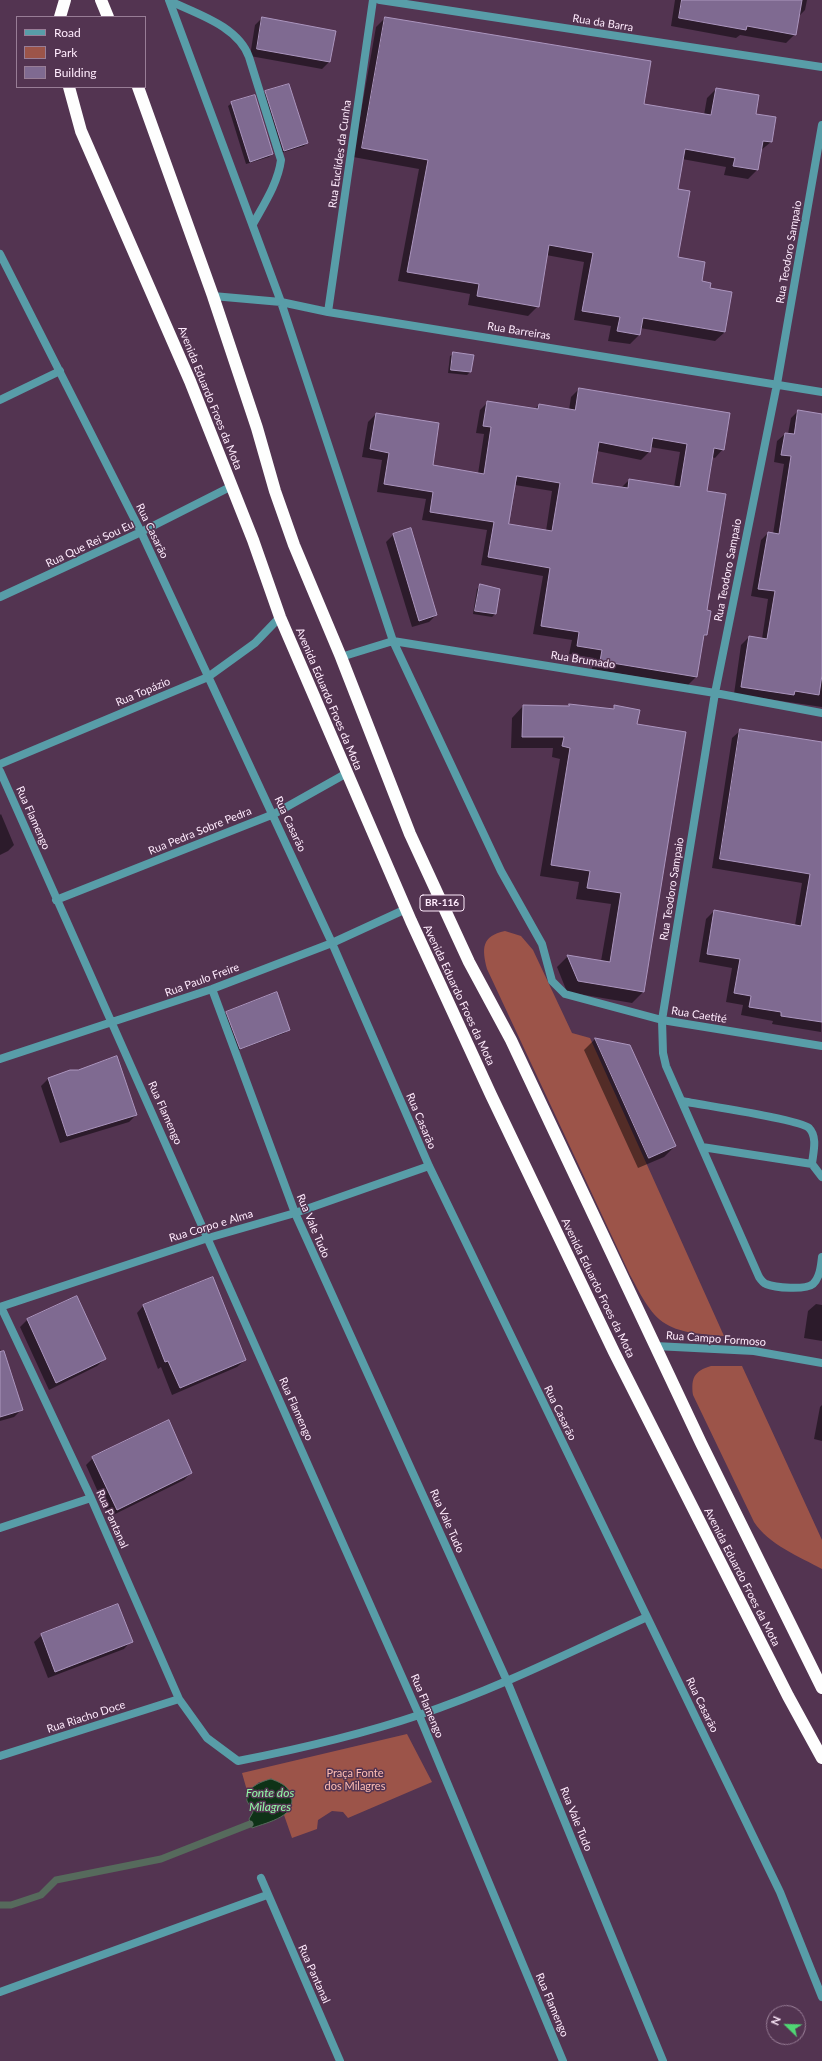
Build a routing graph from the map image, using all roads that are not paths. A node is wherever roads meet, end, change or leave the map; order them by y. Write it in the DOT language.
graph roads {
  1 [pos="65,0"];
  2 [pos="101,0"];
  3 [pos="373,0"];
  4 [pos="380,0"];
  5 [pos="169,1"];
  6 [pos="60,16"];
  7 [pos="108,16"];
  8 [pos="822,67"];
  9 [pos="69,88"];
  10 [pos="138,88"];
  11 [pos="822,125"];
  12 [pos="253,224"];
  13 [pos="0,254"];
  14 [pos="212,296"];
  15 [pos="281,302"];
  16 [pos="328,312"];
  17 [pos="60,371"];
  18 [pos="777,384"];
  19 [pos="822,392"];
  20 [pos="0,400"];
  21 [pos="232,486"];
  22 [pos="141,532"];
  23 [pos="0,597"];
  24 [pos="280,617"];
  25 [pos="393,641"];
  26 [pos="341,656"];
  27 [pos="208,677"];
  28 [pos="715,693"];
  29 [pos="822,713"];
  30 [pos="0,764"];
  31 [pos="0,771"];
  32 [pos="347,774"];
  33 [pos="274,814"];
  34 [pos="56,900"];
  35 [pos="406,909"];
  36 [pos="332,943"];
  37 [pos="212,990"];
  38 [pos="662,1020"];
  39 [pos="112,1023"];
  40 [pos="822,1046"];
  41 [pos="0,1059"];
  42 [pos="682,1101"];
  43 [pos="702,1147"];
  44 [pos="812,1164"];
  45 [pos="429,1166"];
  46 [pos="822,1177"];
  47 [pos="295,1213"];
  48 [pos="208,1238"];
  49 [pos="822,1257"];
  50 [pos="0,1307"];
  51 [pos="655,1346"];
  52 [pos="822,1363"];
  53 [pos="91,1498"];
  54 [pos="0,1528"];
  55 [pos="647,1617"];
  56 [pos="507,1681"];
  57 [pos="822,1688"];
  58 [pos="179,1699"];
  59 [pos="419,1715"];
  60 [pos="0,1756"];
  61 [pos="822,1758"];
  62 [pos="261,1878"];
  63 [pos="267,1895"];
  64 [pos="0,1992"];
  65 [pos="822,1997"];
  66 [pos="340,2061"];
  67 [pos="563,2061"];
  68 [pos="663,2061"];
  1 -- 6 [label="highway"];
  2 -- 7 [label="highway"];
  3 -- 16 [label="street, Rua Euclides da Cunha"];
  4 -- 8 [label="street, Rua da Barra"];
  5 -- 12 [label="street, Rua Caetité"];
  5 -- 12 [label="street"];
  9 -- 21 [label="highway, Avenida Eduardo Froes da Mota"];
  10 -- 14 [label="highway, Avenida Eduardo Froes da Mota / BR-116"];
  11 -- 18 [label="street, Rua Teodoro Sampaio"];
  12 -- 15 [label="street, Rua Caetité"];
  13 -- 17 [label="street, Rua Casarão"];
  14 -- 15 [label="street, Rua Barreiras"];
  14 -- 26 [label="highway, Avenida Eduardo Froes da Mota / BR-116"];
  15 -- 16 [label="street, Rua Barreiras"];
  15 -- 25 [label="street, Rua Caetité"];
  16 -- 18 [label="street, Rua Barreiras"];
  17 -- 20 [label="street"];
  17 -- 22 [label="street, Rua Casarão"];
  18 -- 19 [label="street, Rua Barreiras"];
  18 -- 28 [label="street, Rua Teodoro Sampaio"];
  21 -- 22 [label="street, Rua Que Rei Sou Eu"];
  21 -- 24 [label="highway, Avenida Eduardo Froes da Mota"];
  22 -- 23 [label="street, Rua Que Rei Sou Eu"];
  22 -- 27 [label="street, Rua Casarão"];
  24 -- 27 [label="street, Rua Topázio"];
  24 -- 32 [label="highway, Avenida Eduardo Froes da Mota"];
  25 -- 26 [label="street, Rua Brumado"];
  25 -- 28 [label="street, Rua Brumado"];
  25 -- 38 [label="street, Rua Caetité"];
  26 -- 51 [label="highway, Avenida Eduardo Froes da Mota / BR-116"];
  27 -- 30 [label="street, Rua Topázio"];
  27 -- 33 [label="street, Rua Casarão"];
  28 -- 29 [label="street, Rua Brumado"];
  28 -- 38 [label="street, Rua Teodoro Sampaio"];
  31 -- 34 [label="street, Rua Flamengo"];
  32 -- 33 [label="street, Rua Pedra Sobre Pedra"];
  32 -- 35 [label="highway, Avenida Eduardo Froes da Mota"];
  33 -- 34 [label="street, Rua Pedra Sobre Pedra"];
  33 -- 36 [label="street, Rua Casarão"];
  34 -- 39 [label="street, Rua Flamengo"];
  35 -- 36 [label="street, Rua Paulo Freire"];
  35 -- 61 [label="highway, Avenida Eduardo Froes da Mota"];
  36 -- 37 [label="street, Rua Paulo Freire"];
  36 -- 45 [label="street, Rua Casarão"];
  37 -- 39 [label="street, Rua Paulo Freire"];
  37 -- 47 [label="street, Rua Vale Tudo"];
  38 -- 40 [label="street, Rua Caetité"];
  38 -- 42 [label="street, Rua Teodoro Sampaio"];
  39 -- 41 [label="street, Rua Paulo Freire"];
  39 -- 48 [label="street, Rua Flamengo"];
  42 -- 43 [label="street, Rua Teodoro Sampaio"];
  42 -- 44 [label="street"];
  43 -- 44 [label="street"];
  43 -- 49 [label="street, Rua Teodoro Sampaio"];
  44 -- 46 [label="street"];
  45 -- 47 [label="street, Rua Corpo e Alma"];
  45 -- 55 [label="street, Rua Casarão"];
  47 -- 48 [label="street, Rua Corpo e Alma"];
  47 -- 56 [label="street, Rua Vale Tudo"];
  48 -- 50 [label="street, Rua Corpo e Alma"];
  48 -- 59 [label="street, Rua Flamengo"];
  50 -- 53 [label="street, Rua Pantanal"];
  51 -- 52 [label="street, Rua Campo Formoso"];
  51 -- 57 [label="highway, Avenida Eduardo Froes da Mota / BR-116"];
  53 -- 54 [label="street"];
  53 -- 58 [label="street, Rua Pantanal"];
  55 -- 56 [label="street, Rua Pantanal"];
  55 -- 65 [label="street, Rua Casarão"];
  56 -- 59 [label="street, Rua Pantanal"];
  56 -- 68 [label="street, Rua Vale Tudo"];
  58 -- 59 [label="street, Rua Pantanal"];
  58 -- 60 [label="street, Rua Riacho Doce"];
  59 -- 67 [label="street, Rua Flamengo"];
  62 -- 63 [label="street, Rua Pantanal"];
  63 -- 64 [label="street"];
  63 -- 66 [label="street, Rua Pantanal"];
}
